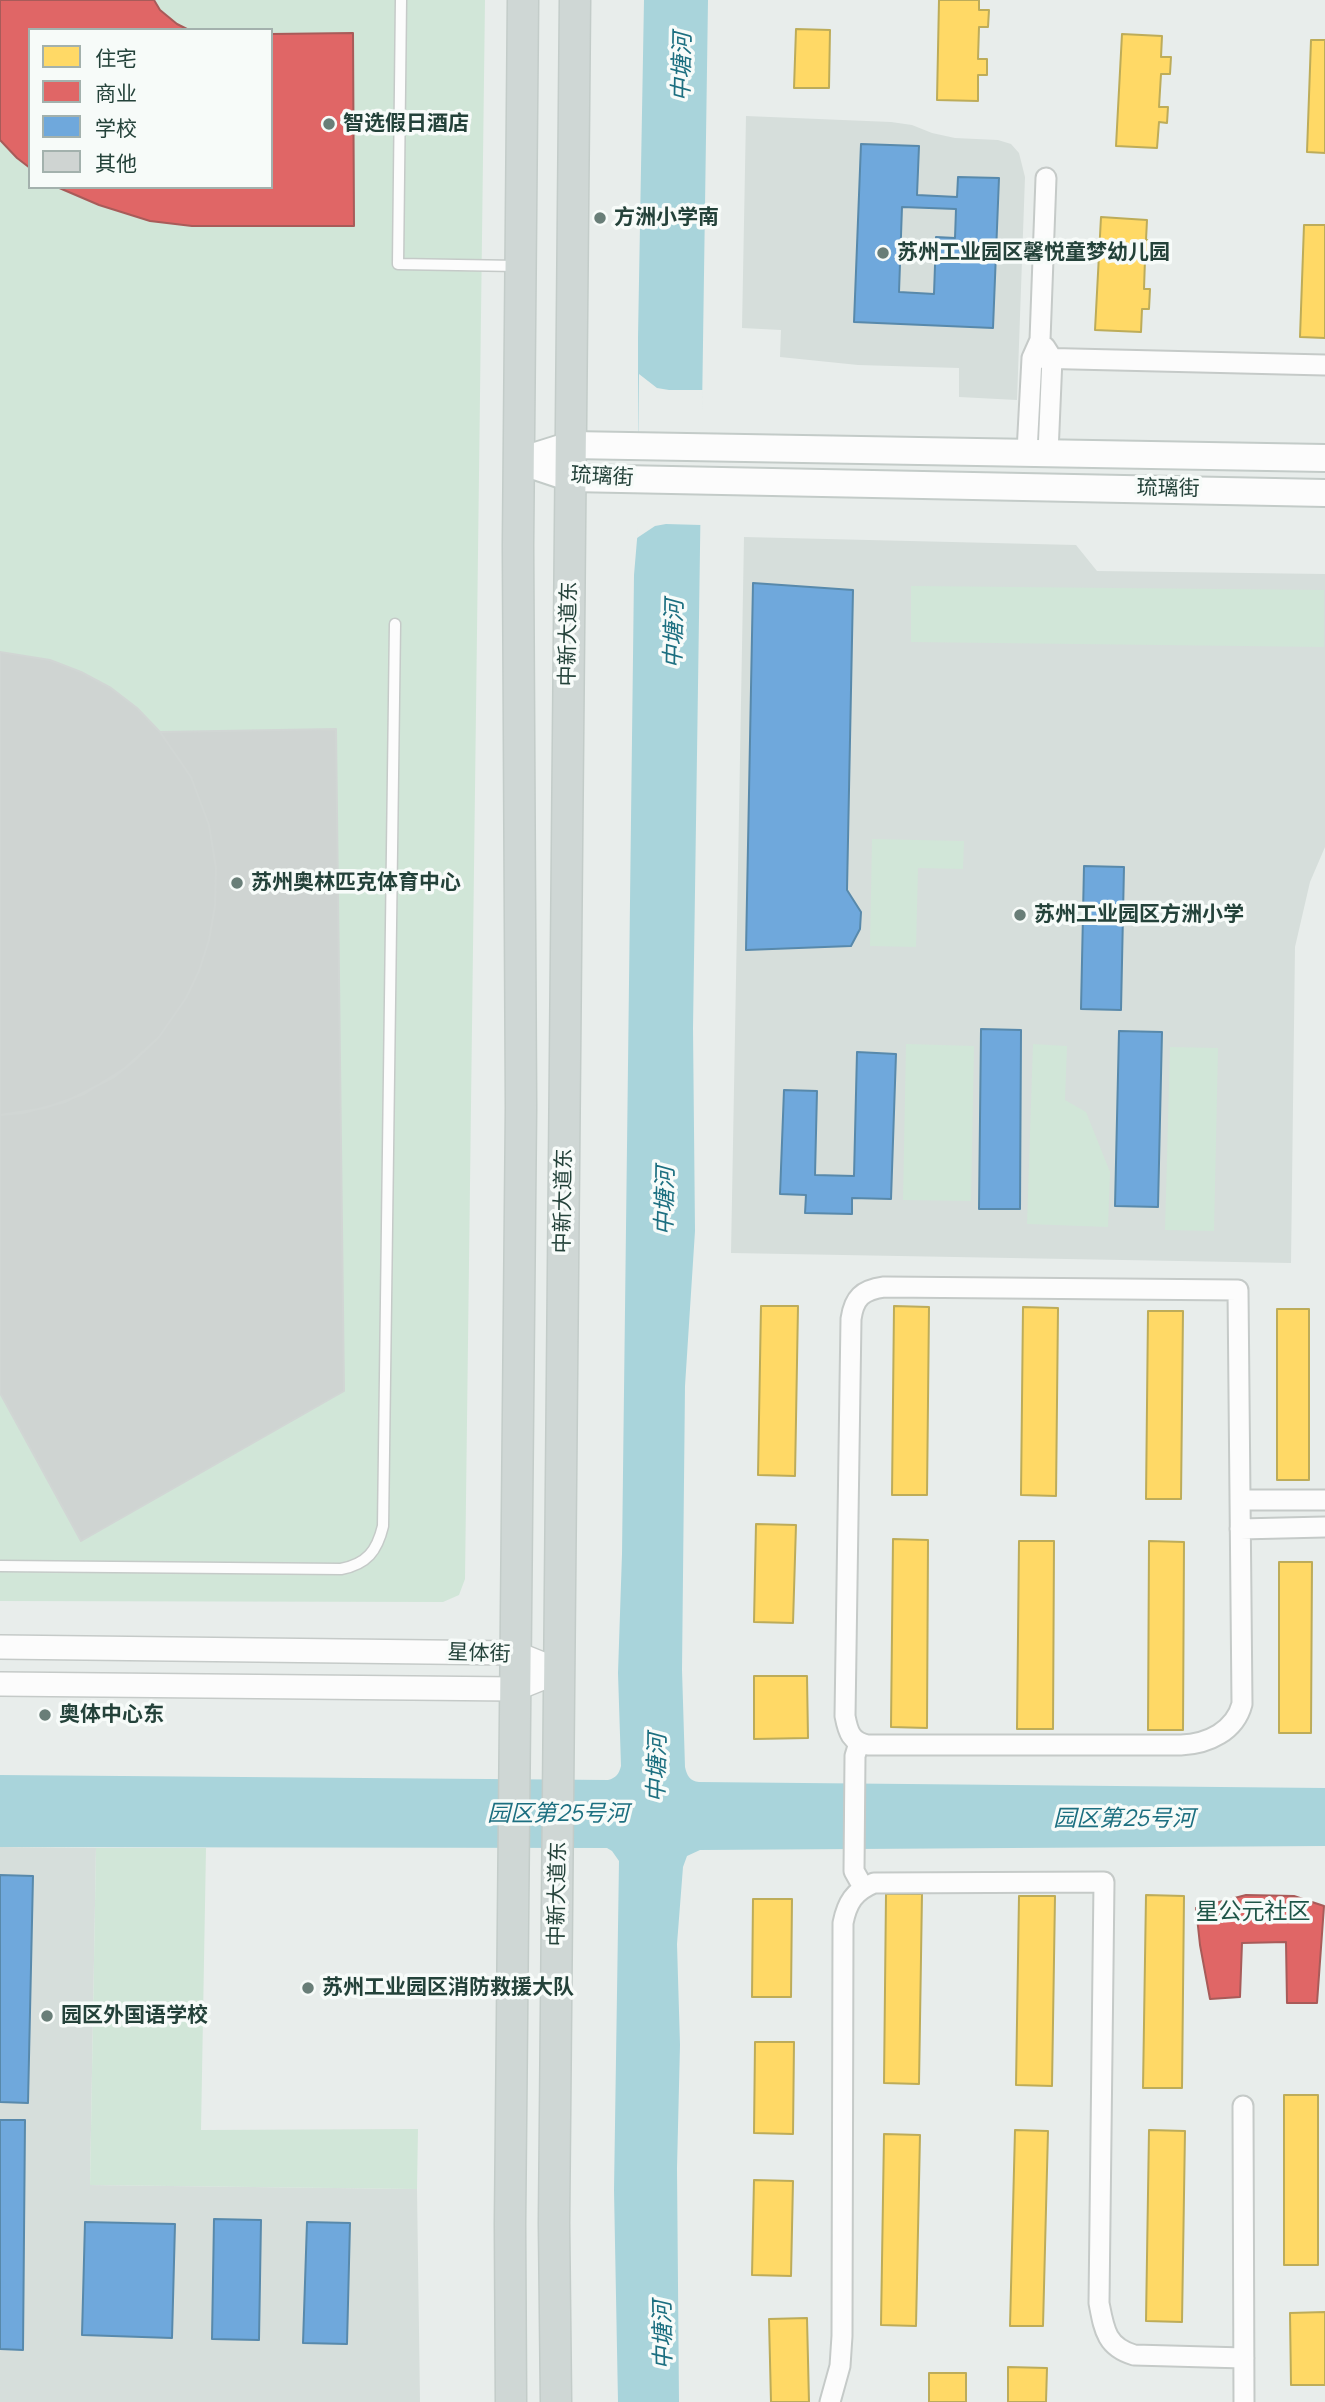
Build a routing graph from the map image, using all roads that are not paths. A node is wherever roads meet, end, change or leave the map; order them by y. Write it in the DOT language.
graph roads {
  1 [pos="401,0"];
  2 [pos="523,0"];
  3 [pos="575,0"];
  4 [pos="1046,178"];
  5 [pos="521,266"];
  6 [pos="1041,352"];
  7 [pos="1325,365"];
  8 [pos="571,445"];
  9 [pos="1037,452"];
  10 [pos="1325,458"];
  11 [pos="520,461"];
  12 [pos="571,478"];
  13 [pos="1325,493"];
  14 [pos="395,624"];
  15 [pos="1240,1500"];
  16 [pos="1325,1500"];
  17 [pos="1325,1527"];
  18 [pos="1240,1528"];
  19 [pos="0,1566"];
  20 [pos="0,1647"];
  21 [pos="515,1653"];
  22 [pos="560,1671"];
  23 [pos="0,1684"];
  24 [pos="515,1689"];
  25 [pos="859,1743"];
  26 [pos="863,1887"];
  27 [pos="1243,2106"];
  28 [pos="1244,2358"];
  29 [pos="511,2402"];
  30 [pos="556,2402"];
  31 [pos="830,2402"];
  32 [pos="1244,2402"];
  1 -- 5 [label="lane"];
  2 -- 5 [label="main road, 中新大道东"];
  3 -- 8 [label="main road, 中新大道东"];
  4 -- 6 [label="street"];
  5 -- 11 [label="main road, 中新大道东"];
  6 -- 7 [label="street"];
  6 -- 9 [label="street"];
  8 -- 9 [label="main road, 琉璃街"];
  8 -- 11 [label="main road, 琉璃街"];
  8 -- 12 [label="main road, 中新大道东"];
  9 -- 10 [label="main road, 琉璃街"];
  11 -- 12 [label="main road, 琉璃街"];
  11 -- 21 [label="main road, 中新大道东"];
  12 -- 13 [label="main road, 琉璃街"];
  12 -- 22 [label="main road, 中新大道东"];
  14 -- 19 [label="lane"];
  15 -- 16 [label="street"];
  15 -- 18 [label="street"];
  15 -- 25 [label="street"];
  17 -- 18 [label="street"];
  18 -- 25 [label="street"];
  20 -- 21 [label="street, 星体街"];
  21 -- 22 [label="street, 星体街"];
  21 -- 24 [label="main road, 中新大道东"];
  22 -- 24 [label="street, 星体街"];
  22 -- 30 [label="main road, 中新大道东"];
  23 -- 24 [label="street, 星体街"];
  24 -- 29 [label="main road, 中新大道东"];
  25 -- 26 [label="street"];
  26 -- 28 [label="street"];
  26 -- 31 [label="street"];
  27 -- 28 [label="street"];
  28 -- 32 [label="street"];
}
